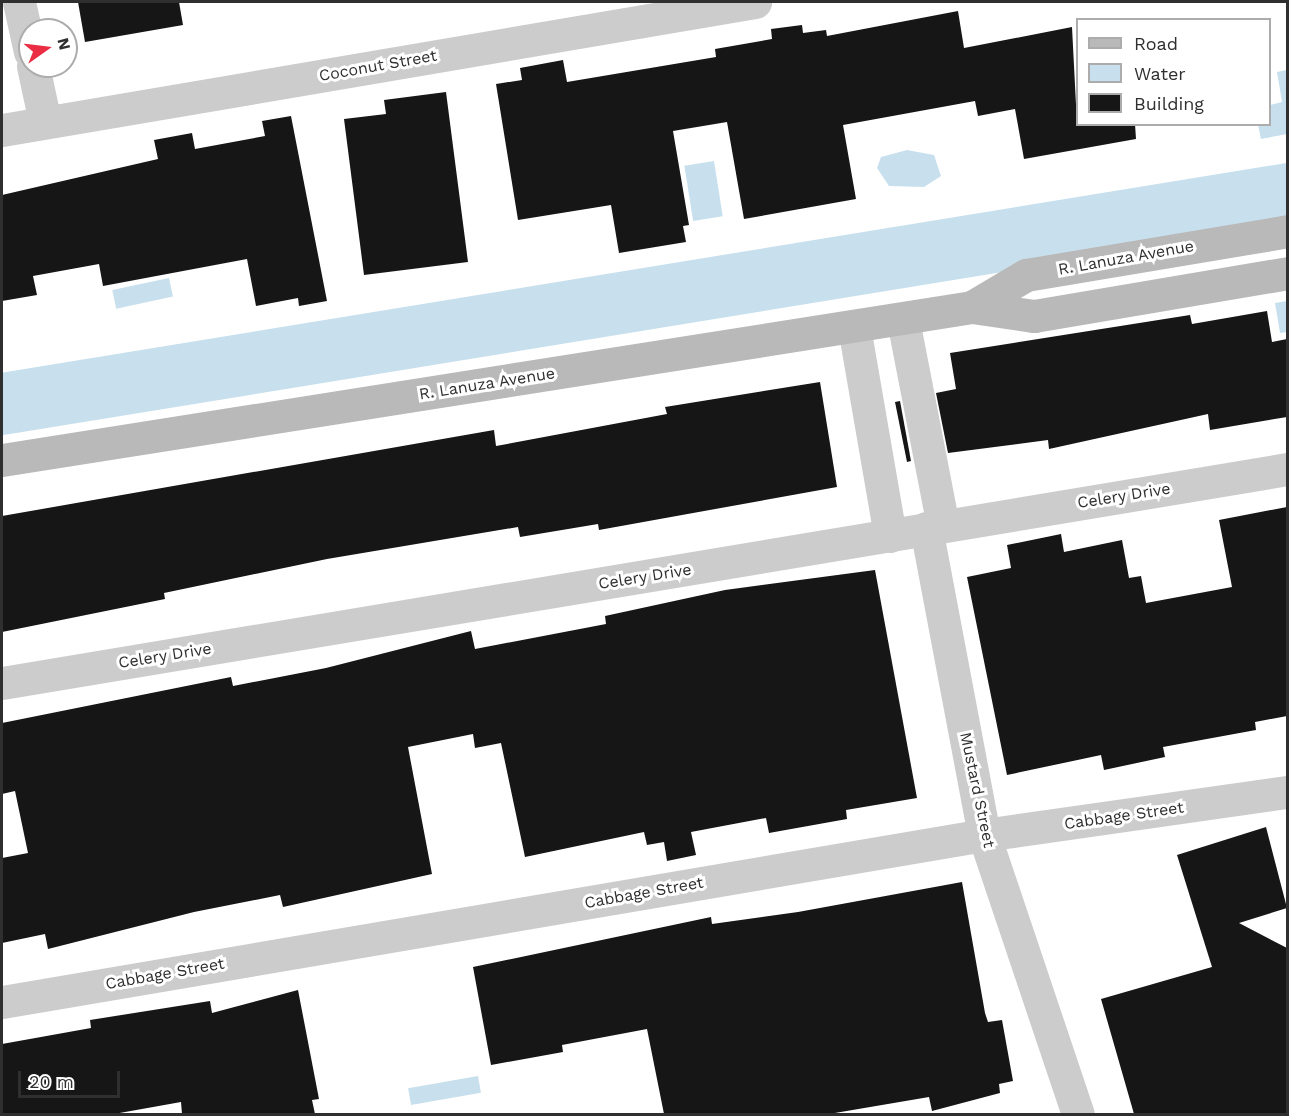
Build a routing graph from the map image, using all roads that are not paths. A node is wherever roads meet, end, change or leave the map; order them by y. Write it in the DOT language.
graph roads {
  1 [pos="19,2"];
  2 [pos="755,2"];
  3 [pos="23,18"];
  4 [pos="36,78"];
  5 [pos="45,122"];
  6 [pos="2,130"];
  7 [pos="1287,231"];
  8 [pos="1287,273"];
  9 [pos="972,307"];
  10 [pos="903,320"];
  11 [pos="854,327"];
  12 [pos="2,460"];
  13 [pos="1287,469"];
  14 [pos="935,526"];
  15 [pos="890,536"];
  16 [pos="2,683"];
  17 [pos="1287,792"];
  18 [pos="984,835"];
  19 [pos="2,1002"];
  20 [pos="1078,1114"];
  1 -- 3 [label="street"];
  2 -- 5 [label="street, Coconut Street"];
  4 -- 5 [label="street"];
  5 -- 6 [label="street, Coconut Street"];
  7 -- 9 [label="main road, R. Lanuza Avenue"];
  8 -- 9 [label="main road, R. Lanuza Avenue"];
  9 -- 10 [label="main road, R. Lanuza Avenue"];
  10 -- 11 [label="main road, R. Lanuza Avenue"];
  10 -- 14 [label="street, Mustard Street"];
  11 -- 12 [label="main road, R. Lanuza Avenue"];
  11 -- 15 [label="street"];
  13 -- 14 [label="street, Celery Drive"];
  14 -- 15 [label="street, Celery Drive"];
  14 -- 18 [label="street, Mustard Street"];
  15 -- 16 [label="street, Celery Drive"];
  17 -- 18 [label="street, Cabbage Street"];
  18 -- 19 [label="street, Cabbage Street"];
  18 -- 20 [label="street, Mustard Street"];
}
